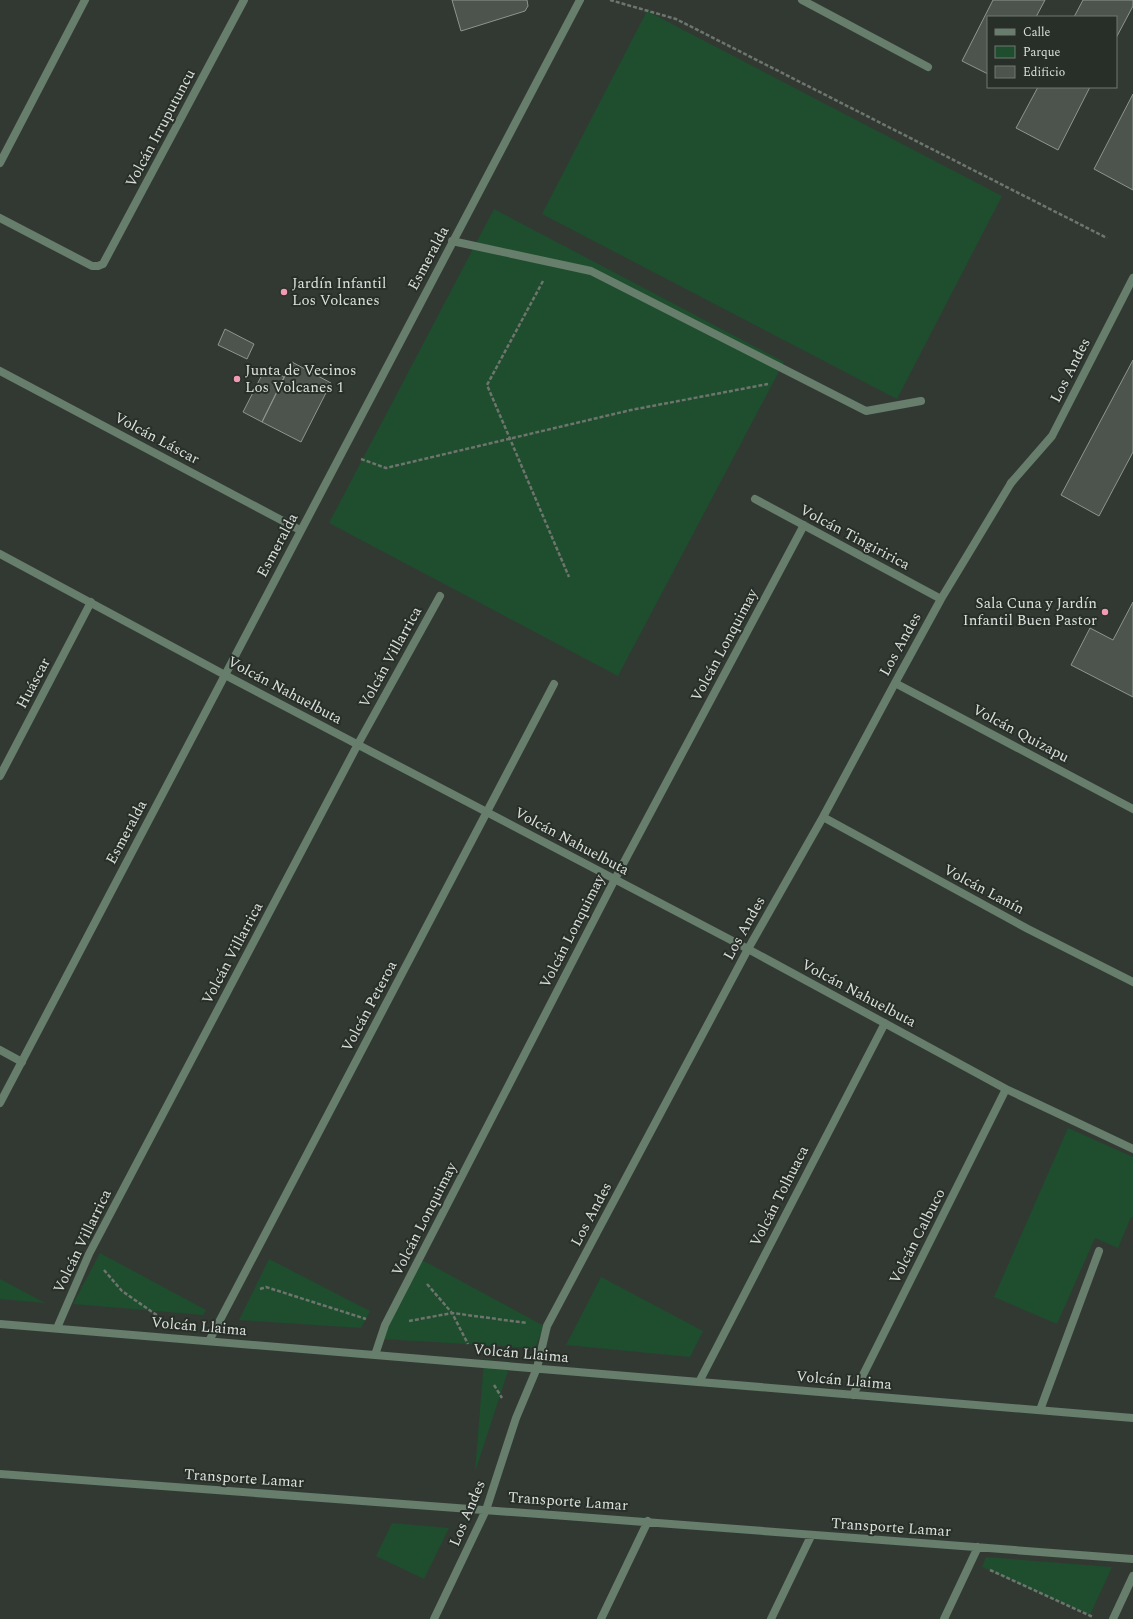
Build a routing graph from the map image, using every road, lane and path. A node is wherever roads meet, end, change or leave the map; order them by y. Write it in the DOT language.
graph roads {
  1 [pos="86,0"];
  2 [pos="244,0"];
  3 [pos="580,0"];
  4 [pos="610,0"];
  5 [pos="802,0"];
  6 [pos="928,67"];
  7 [pos="0,163"];
  8 [pos="0,218"];
  9 [pos="1108,238"];
  10 [pos="452,241"];
  11 [pos="553,263"];
  12 [pos="1133,278"];
  13 [pos="1130,292"];
  14 [pos="0,371"];
  15 [pos="802,378"];
  16 [pos="921,400"];
  17 [pos="510,439"];
  18 [pos="341,452"];
  19 [pos="755,500"];
  20 [pos="804,525"];
  21 [pos="300,530"];
  22 [pos="0,554"];
  23 [pos="569,577"];
  24 [pos="440,596"];
  25 [pos="941,599"];
  26 [pos="91,602"];
  27 [pos="225,674"];
  28 [pos="895,683"];
  29 [pos="554,684"];
  30 [pos="358,744"];
  31 [pos="0,776"];
  32 [pos="1133,809"];
  33 [pos="486,812"];
  34 [pos="823,817"];
  35 [pos="615,879"];
  36 [pos="748,949"];
  37 [pos="1133,982"];
  38 [pos="884,1023"];
  39 [pos="0,1050"];
  40 [pos="22,1062"];
  41 [pos="1006,1089"];
  42 [pos="0,1103"];
  43 [pos="1133,1150"];
  44 [pos="1099,1251"];
  45 [pos="89,1254"];
  46 [pos="158,1317"];
  47 [pos="0,1324"];
  48 [pos="57,1328"];
  49 [pos="209,1341"];
  50 [pos="375,1355"];
  51 [pos="537,1368"];
  52 [pos="699,1382"];
  53 [pos="853,1395"];
  54 [pos="1040,1410"];
  55 [pos="1133,1418"];
  56 [pos="0,1474"];
  57 [pos="486,1510"];
  58 [pos="648,1521"];
  59 [pos="811,1536"];
  60 [pos="978,1547"];
  61 [pos="1133,1559"];
  62 [pos="971,1561"];
  63 [pos="1133,1576"];
  64 [pos="434,1619"];
  65 [pos="602,1619"];
  66 [pos="771,1619"];
  67 [pos="944,1619"];
  68 [pos="1097,1619"];
  69 [pos="1113,1619"];
  1 -- 7 [label="street"];
  2 -- 8 [label="street, Volcán Irruputuncu"];
  3 -- 10 [label="street, Esmeralda"];
  4 -- 9 [label="path"];
  5 -- 6 [label="street"];
  10 -- 11 [label="street"];
  10 -- 18 [label="street, Esmeralda"];
  11 -- 15 [label="street"];
  11 -- 17 [label="path"];
  12 -- 13 [label="street, Los Andes"];
  13 -- 25 [label="street, Los Andes"];
  14 -- 21 [label="street, Volcán Láscar"];
  15 -- 16 [label="street"];
  15 -- 17 [label="path"];
  17 -- 18 [label="path"];
  17 -- 23 [label="path"];
  18 -- 21 [label="street, Esmeralda"];
  19 -- 20 [label="street, Volcán Tingiririca"];
  20 -- 25 [label="street, Volcán Tingiririca"];
  20 -- 35 [label="street, Volcán Lonquimay"];
  21 -- 27 [label="street, Esmeralda"];
  22 -- 26 [label="street, Volcán Nahuelbuta"];
  24 -- 30 [label="street, Volcán Villarrica"];
  25 -- 28 [label="street, Los Andes"];
  26 -- 27 [label="street, Volcán Nahuelbuta"];
  26 -- 31 [label="street, Huáscar"];
  27 -- 30 [label="street, Volcán Nahuelbuta"];
  27 -- 40 [label="street, Esmeralda"];
  28 -- 32 [label="street, Volcán Quizapu"];
  28 -- 34 [label="street, Los Andes"];
  29 -- 33 [label="street, Volcán Peteroa"];
  30 -- 33 [label="street, Volcán Nahuelbuta"];
  30 -- 45 [label="street, Volcán Villarrica"];
  33 -- 35 [label="street, Volcán Nahuelbuta"];
  33 -- 49 [label="street, Volcán Peteroa"];
  34 -- 36 [label="street, Los Andes"];
  34 -- 37 [label="street, Volcán Lanín"];
  35 -- 36 [label="street, Volcán Nahuelbuta"];
  35 -- 50 [label="street, Volcán Lonquimay"];
  36 -- 38 [label="street, Volcán Nahuelbuta"];
  36 -- 51 [label="street, Los Andes"];
  38 -- 41 [label="street, Volcán Nahuelbuta"];
  38 -- 52 [label="street, Volcán Tolhuaca"];
  39 -- 40 [label="street"];
  40 -- 42 [label="street, Esmeralda"];
  41 -- 43 [label="street, Volcán Nahuelbuta"];
  41 -- 53 [label="street, Volcán Calbuco"];
  44 -- 54 [label="street"];
  45 -- 46 [label="path"];
  45 -- 48 [label="street, Volcán Villarrica"];
  47 -- 48 [label="street, Volcán Llaima"];
  48 -- 49 [label="street, Volcán Llaima"];
  49 -- 50 [label="street, Volcán Llaima"];
  50 -- 51 [label="street, Volcán Llaima"];
  51 -- 52 [label="street, Volcán Llaima"];
  51 -- 57 [label="street, Los Andes"];
  52 -- 53 [label="street, Volcán Llaima"];
  53 -- 54 [label="street, Volcán Llaima"];
  54 -- 55 [label="street, Volcán Llaima"];
  56 -- 57 [label="street, Transporte Lamar"];
  57 -- 58 [label="street, Transporte Lamar"];
  57 -- 64 [label="street, Los Andes"];
  58 -- 59 [label="street, Transporte Lamar"];
  58 -- 65 [label="street"];
  59 -- 60 [label="street, Transporte Lamar"];
  59 -- 66 [label="street"];
  60 -- 61 [label="street, Transporte Lamar"];
  60 -- 62 [label="street"];
  62 -- 67 [label="street"];
  62 -- 68 [label="path"];
  63 -- 69 [label="street"];
}
